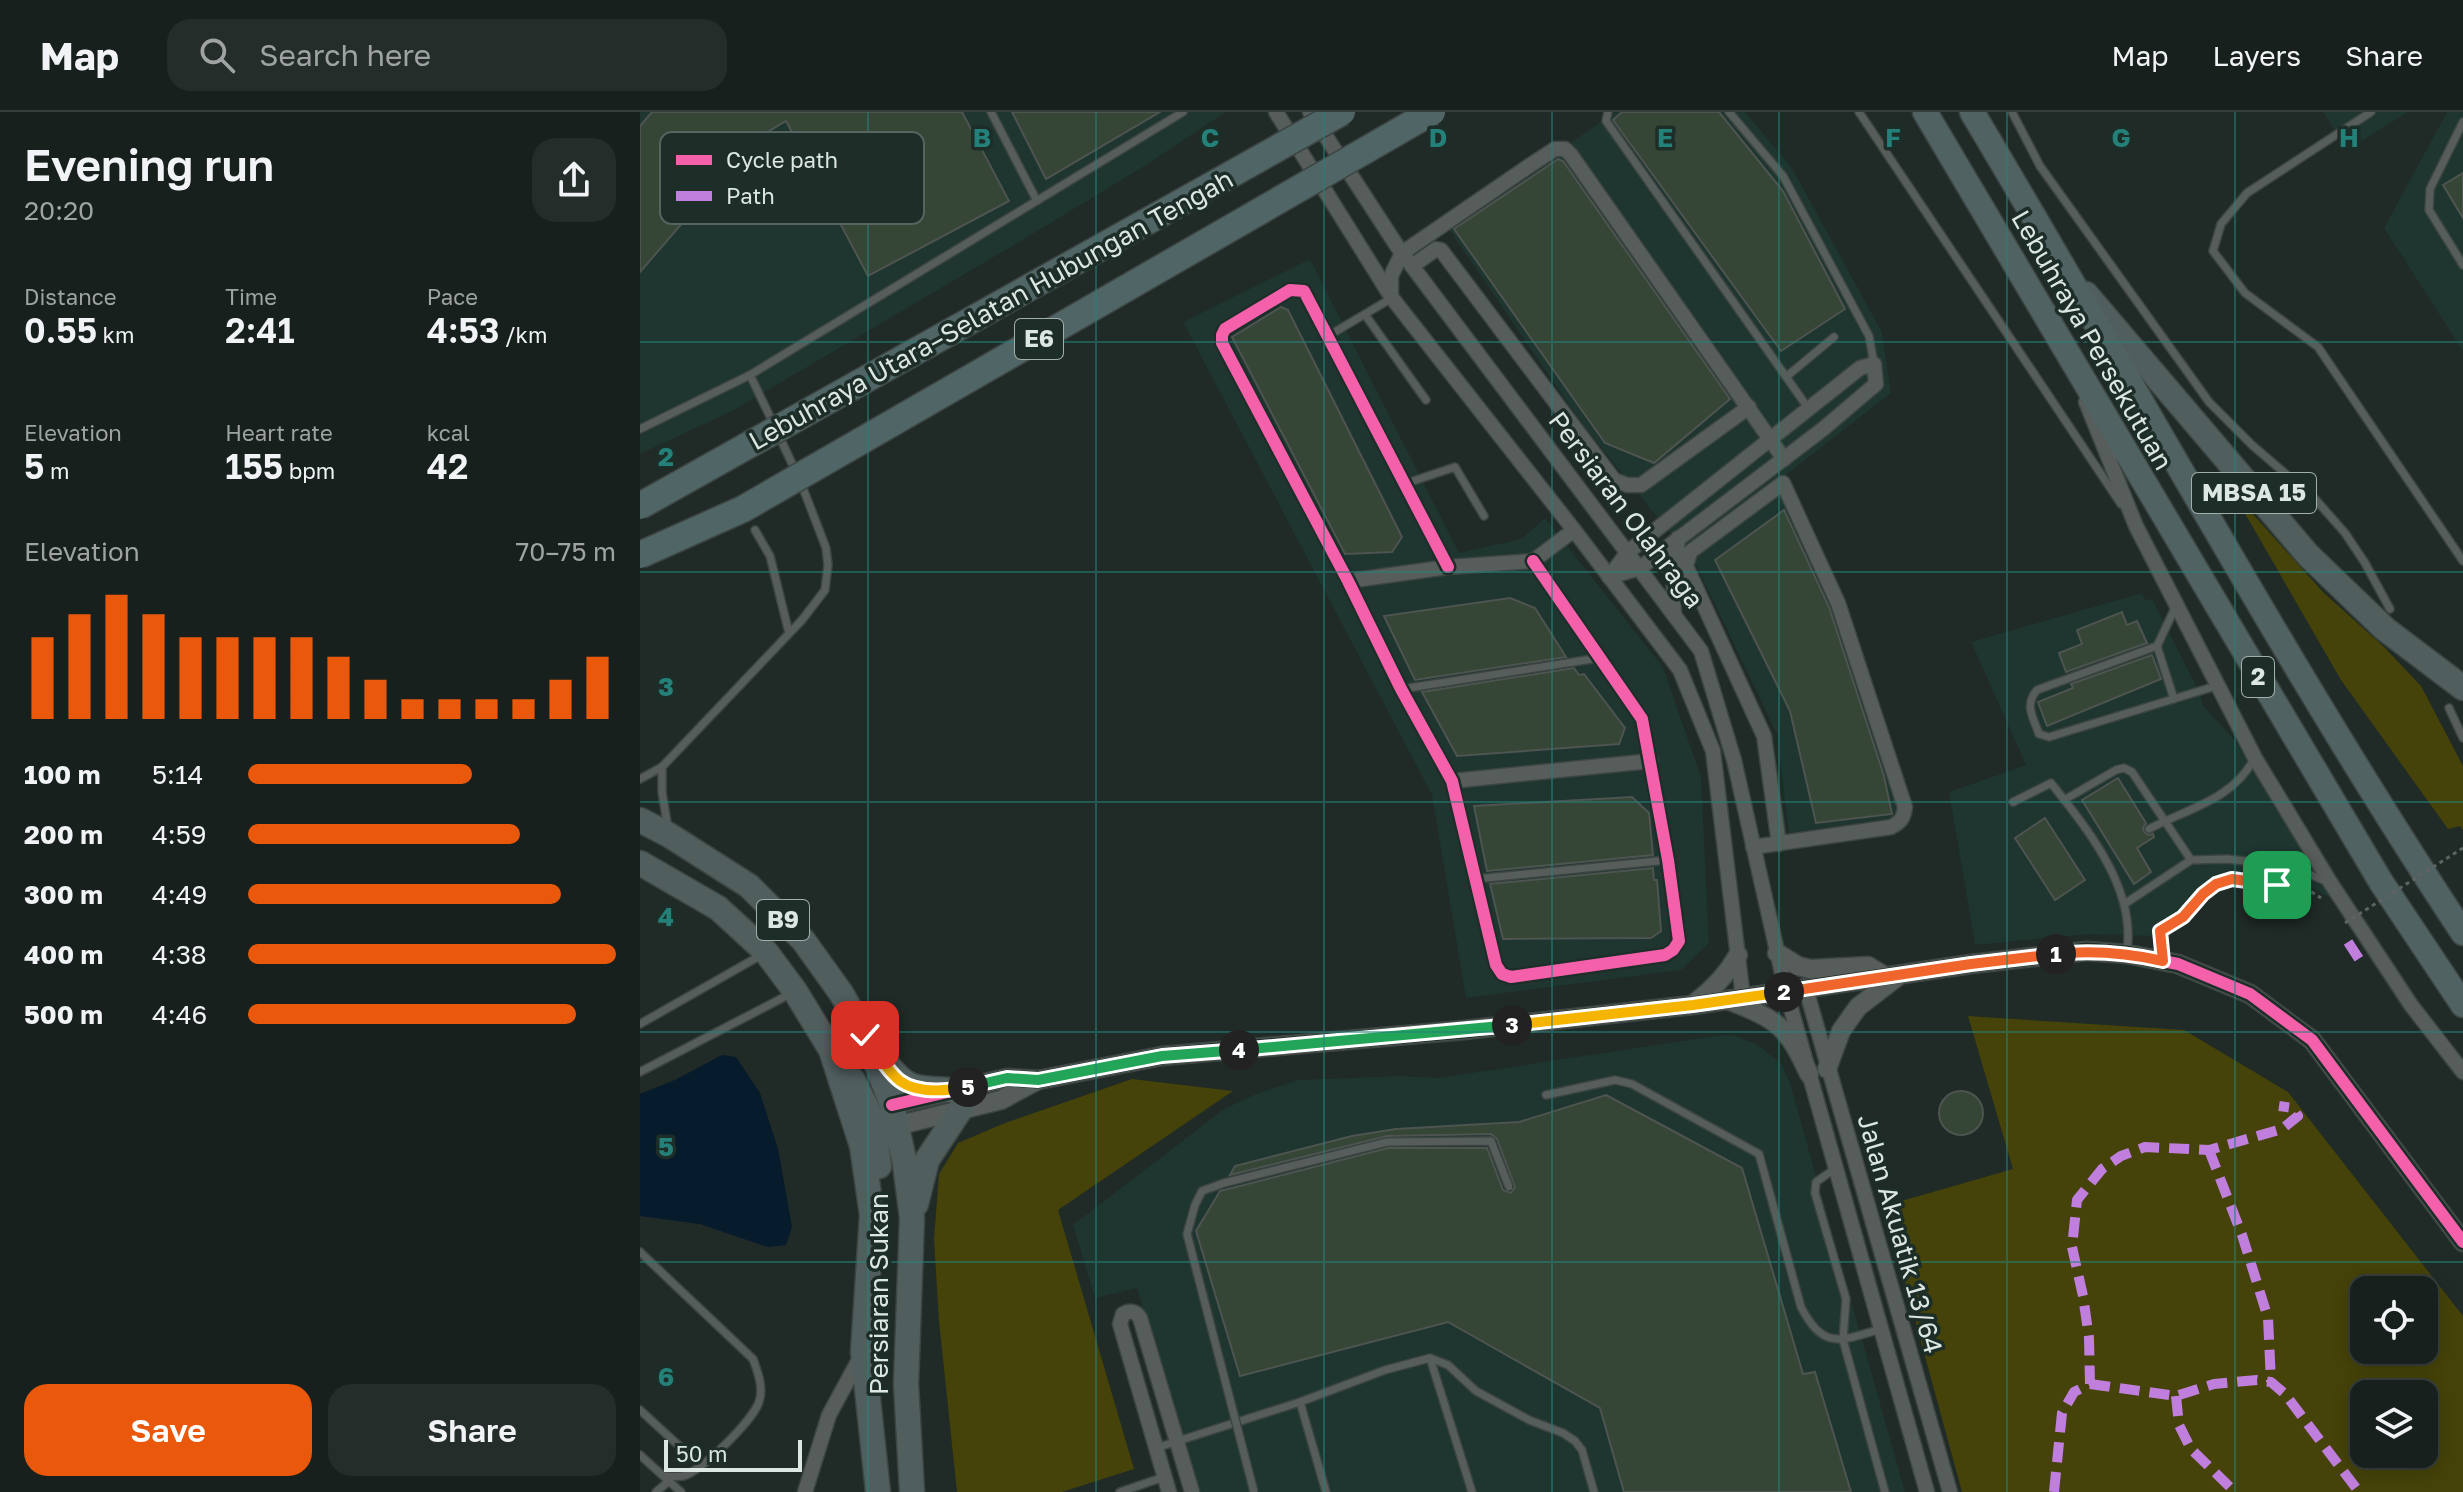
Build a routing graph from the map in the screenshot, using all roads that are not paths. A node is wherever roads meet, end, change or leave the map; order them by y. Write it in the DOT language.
graph roads {
  1 [pos="991,112"];
  2 [pos="1183,112"];
  3 [pos="1276,112"];
  4 [pos="1310,112"];
  5 [pos="1342,112"];
  6 [pos="1432,112"];
  7 [pos="1608,112"];
  8 [pos="1729,112"];
  9 [pos="1859,112"];
  10 [pos="1925,112"];
  11 [pos="1972,112"];
  12 [pos="2012,112"];
  13 [pos="2371,112"];
  14 [pos="2463,122"];
  15 [pos="1037,201"];
  16 [pos="1402,253"];
  17 [pos="2463,265"];
  18 [pos="1412,266"];
  19 [pos="2069,274"];
  20 [pos="1392,298"];
  21 [pos="1366,316"];
  22 [pos="1328,336"];
  23 [pos="1834,337"];
  24 [pos="2062,343"];
  25 [pos="1874,364"];
  26 [pos="750,375"];
  27 [pos="1786,377"];
  28 [pos="1426,400"];
  29 [pos="1749,407"];
  30 [pos="1809,410"];
  31 [pos="640,429"];
  32 [pos="1823,429"];
  33 [pos="1770,439"];
  34 [pos="1784,459"];
  35 [pos="1404,484"];
  36 [pos="640,506"];
  37 [pos="1484,516"];
  38 [pos="2136,526"];
  39 [pos="755,530"];
  40 [pos="1574,530"];
  41 [pos="1678,538"];
  42 [pos="1628,552"];
  43 [pos="640,555"];
  44 [pos="1533,561"];
  45 [pos="2463,561"];
  46 [pos="1448,567"];
  47 [pos="1640,568"];
  48 [pos="1609,577"];
  49 [pos="1348,581"];
  50 [pos="2176,606"];
  51 [pos="2390,609"];
  52 [pos="1674,614"];
  53 [pos="789,633"];
  54 [pos="2157,646"];
  55 [pos="1601,658"];
  56 [pos="2216,686"];
  57 [pos="1401,689"];
  58 [pos="2456,698"];
  59 [pos="2174,699"];
  60 [pos="2463,738"];
  61 [pos="2255,758"];
  62 [pos="1651,761"];
  63 [pos="662,767"];
  64 [pos="640,779"];
  65 [pos="1452,781"];
  66 [pos="2064,800"];
  67 [pos="2013,802"];
  68 [pos="640,820"];
  69 [pos="2165,821"];
  70 [pos="2149,829"];
  71 [pos="669,835"];
  72 [pos="1779,844"];
  73 [pos="1753,847"];
  74 [pos="2113,849"];
  75 [pos="2102,855"];
  76 [pos="1668,860"];
  77 [pos="2191,860"];
  78 [pos="640,863"];
  79 [pos="1476,879"];
  80 [pos="2330,882"];
  81 [pos="2126,903"];
  82 [pos="2463,933"];
  83 [pos="766,952"];
  84 [pos="1777,953"];
  85 [pos="2127,954"];
  86 [pos="1738,955"];
  87 [pos="1892,976"];
  88 [pos="1806,989"];
  89 [pos="795,991"];
  90 [pos="1786,991"];
  91 [pos="1736,999"];
  92 [pos="1693,1005"];
  93 [pos="2463,1005"];
  94 [pos="640,1024"];
  95 [pos="865,1035"];
  96 [pos="831,1050"];
  97 [pos="640,1072"];
  98 [pos="1818,1072"];
  99 [pos="2463,1072"];
  100 [pos="1546,1095"];
  101 [pos="956,1100"];
  102 [pos="887,1118"];
  103 [pos="1836,1168"];
  104 [pos="1509,1187"];
  105 [pos="872,1215"];
  106 [pos="912,1218"];
  107 [pos="2463,1242"];
  108 [pos="640,1252"];
  109 [pos="644,1259"];
  110 [pos="1881,1329"];
  111 [pos="1843,1340"];
  112 [pos="863,1352"];
  113 [pos="1430,1358"];
  114 [pos="1300,1402"];
  115 [pos="640,1410"];
  116 [pos="1177,1441"];
  117 [pos="1156,1448"];
  118 [pos="640,1455"];
  119 [pos="701,1466"];
  120 [pos="1165,1477"];
  121 [pos="666,1478"];
  122 [pos="656,1492"];
  123 [pos="681,1492"];
  124 [pos="805,1492"];
  125 [pos="878,1492"];
  126 [pos="912,1492"];
  127 [pos="1120,1492"];
  128 [pos="1169,1492"];
  129 [pos="1192,1492"];
  130 [pos="1254,1492"];
  131 [pos="1326,1492"];
  132 [pos="1472,1492"];
  133 [pos="1594,1492"];
  134 [pos="1885,1492"];
  135 [pos="1927,1492"];
  136 [pos="1950,1492"];
  1 -- 15 [label="lane"];
  2 -- 15 [label="lane"];
  3 -- 20 [label="street, Persiaran Olahraga"];
  4 -- 16 [label="street, Persiaran Olahraga"];
  5 -- 36 [label="highway, Lebuhraya Utara–Selatan Hubungan Tengah / E6, bridge"];
  6 -- 43 [label="highway, Lebuhraya Utara–Selatan Hubungan Tengah / E6, bridge"];
  7 -- 27 [label="lane"];
  8 -- 25 [label="lane"];
  9 -- 38 [label="lane"];
  10 -- 24 [label="highway, Lebuhraya Persekutuan / 2"];
  11 -- 19 [label="highway, Lebuhraya Persekutuan / 2"];
  12 -- 51 [label="lane"];
  13 -- 45 [label="lane"];
  14 -- 17 [label="lane"];
  15 -- 26 [label="lane"];
  16 -- 18 [label="street, Persiaran Olahraga"];
  16 -- 20 [label="street"];
  16 -- 29 [label="street"];
  18 -- 29 [label="street"];
  18 -- 42 [label="street, Persiaran Olahraga"];
  19 -- 58 [label="main road, MBSA 15"];
  19 -- 82 [label="highway, Lebuhraya Persekutuan / 2"];
  20 -- 21 [label="lane"];
  20 -- 40 [label="street, Persiaran Olahraga"];
  21 -- 22 [label="lane"];
  21 -- 28 [label="lane"];
  22 -- 35 [label="street"];
  22 -- 49 [label="street"];
  23 -- 27 [label="lane"];
  24 -- 38 [label="street"];
  24 -- 93 [label="highway, Lebuhraya Persekutuan / 2"];
  25 -- 30 [label="street"];
  25 -- 32 [label="street"];
  26 -- 31 [label="lane"];
  26 -- 53 [label="lane"];
  27 -- 30 [label="lane"];
  29 -- 33 [label="street"];
  30 -- 32 [label="street"];
  30 -- 33 [label="street"];
  32 -- 34 [label="street"];
  33 -- 34 [label="street"];
  33 -- 42 [label="street"];
  34 -- 41 [label="street"];
  35 -- 37 [label="lane"];
  35 -- 46 [label="street"];
  38 -- 50 [label="street"];
  39 -- 53 [label="lane"];
  40 -- 44 [label="street"];
  40 -- 48 [label="street, Persiaran Olahraga"];
  41 -- 47 [label="street"];
  41 -- 52 [label="street"];
  42 -- 47 [label="street, Persiaran Olahraga"];
  42 -- 48 [label="street"];
  44 -- 46 [label="street"];
  44 -- 55 [label="street"];
  46 -- 49 [label="street"];
  47 -- 48 [label="street"];
  47 -- 52 [label="street, Persiaran Olahraga"];
  48 -- 86 [label="street, Persiaran Olahraga"];
  49 -- 57 [label="street"];
  50 -- 54 [label="lane"];
  50 -- 56 [label="street"];
  52 -- 73 [label="street, Persiaran Olahraga"];
  53 -- 63 [label="lane"];
  54 -- 59 [label="lane"];
  54 -- 59 [label="lane"];
  55 -- 57 [label="lane"];
  55 -- 62 [label="street"];
  56 -- 59 [label="lane"];
  56 -- 61 [label="street"];
  57 -- 65 [label="street"];
  58 -- 60 [label="lane"];
  61 -- 69 [label="lane"];
  61 -- 80 [label="street"];
  62 -- 65 [label="street"];
  62 -- 76 [label="street"];
  63 -- 64 [label="lane"];
  63 -- 71 [label="lane"];
  65 -- 79 [label="street"];
  66 -- 67 [label="lane"];
  66 -- 69 [label="lane"];
  66 -- 75 [label="lane"];
  68 -- 71 [label="main road, Persiaran Sukan / B9"];
  69 -- 70 [label="lane"];
  69 -- 77 [label="lane"];
  71 -- 95 [label="main road, Persiaran Sukan / B9"];
  72 -- 72 [label="street"];
  72 -- 73 [label="street"];
  73 -- 84 [label="street, Persiaran Olahraga"];
  74 -- 75 [label="lane"];
  75 -- 81 [label="lane"];
  76 -- 79 [label="lane"];
  76 -- 79 [label="street"];
  77 -- 80 [label="lane"];
  77 -- 81 [label="lane"];
  78 -- 83 [label="main road, Persiaran Sukan / B9"];
  80 -- 99 [label="street"];
  81 -- 85 [label="lane"];
  83 -- 89 [label="main road, Persiaran Sukan / B9"];
  83 -- 94 [label="lane"];
  84 -- 87 [label="street"];
  84 -- 90 [label="street, Persiaran Olahraga"];
  85 -- 87 [label="street"];
  85 -- 107 [label="street"];
  86 -- 91 [label="street, Persiaran Olahraga"];
  86 -- 92 [label="street"];
  87 -- 88 [label="street"];
  87 -- 98 [label="street"];
  88 -- 90 [label="street"];
  88 -- 98 [label="street, Jalan Akuatik 13/64"];
  89 -- 96 [label="main road, Persiaran Sukan / B9"];
  89 -- 97 [label="lane"];
  90 -- 91 [label="street"];
  90 -- 98 [label="street, Jalan Akuatik 13/64"];
  91 -- 92 [label="street"];
  91 -- 98 [label="street"];
  92 -- 101 [label="street"];
  95 -- 101 [label="main road"];
  95 -- 102 [label="main road, Persiaran Sukan / B9"];
  96 -- 102 [label="main road"];
  96 -- 105 [label="main road, Persiaran Sukan / B9"];
  98 -- 103 [label="street, Jalan Akuatik 13/64"];
  98 -- 136 [label="street, Jalan Akuatik 13/64"];
  100 -- 111 [label="lane"];
  101 -- 102 [label="street"];
  101 -- 106 [label="main road"];
  102 -- 105 [label="main road"];
  102 -- 106 [label="main road, Persiaran Sukan / B9"];
  103 -- 110 [label="street, Jalan Akuatik 13/64"];
  103 -- 111 [label="lane"];
  104 -- 130 [label="lane, bridge"];
  105 -- 112 [label="main road, Persiaran Sukan / B9"];
  106 -- 126 [label="main road, Persiaran Sukan / B9"];
  108 -- 109 [label="lane"];
  109 -- 119 [label="lane"];
  110 -- 111 [label="lane"];
  110 -- 135 [label="street, Jalan Akuatik 13/64"];
  111 -- 134 [label="lane"];
  112 -- 124 [label="street"];
  112 -- 125 [label="main road, Persiaran Sukan / B9"];
  113 -- 114 [label="lane"];
  113 -- 132 [label="lane"];
  113 -- 133 [label="lane"];
  114 -- 116 [label="lane"];
  114 -- 131 [label="lane"];
  115 -- 119 [label="lane"];
  116 -- 117 [label="lane"];
  116 -- 117 [label="street"];
  116 -- 129 [label="street"];
  117 -- 120 [label="street"];
  118 -- 121 [label="lane"];
  119 -- 121 [label="lane"];
  120 -- 127 [label="lane"];
  120 -- 128 [label="street"];
  121 -- 122 [label="lane"];
  121 -- 123 [label="lane"];
}
